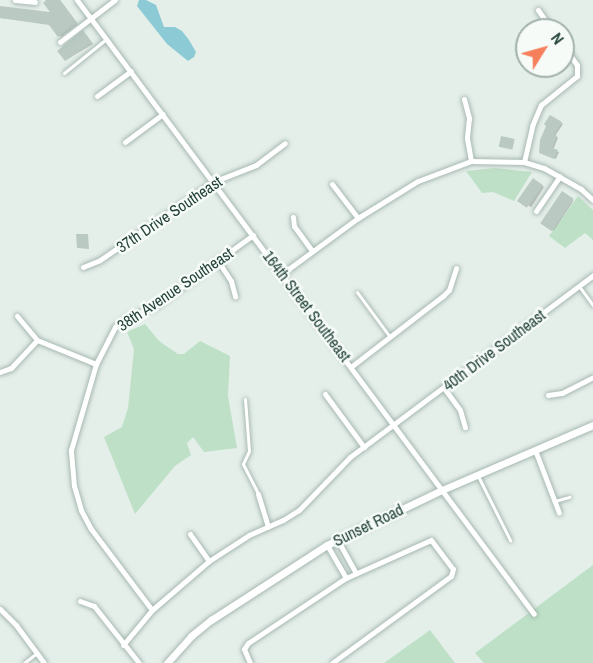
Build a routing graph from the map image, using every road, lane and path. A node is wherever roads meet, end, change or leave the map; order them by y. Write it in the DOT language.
graph roads {
  1 [pos="15,0"];
  2 [pos="77,0"];
  3 [pos="115,0"];
  4 [pos="35,1"];
  5 [pos="538,10"];
  6 [pos="91,18"];
  7 [pos="544,18"];
  8 [pos="107,39"];
  9 [pos="60,42"];
  10 [pos="575,62"];
  11 [pos="131,71"];
  12 [pos="64,73"];
  13 [pos="575,77"];
  14 [pos="573,78"];
  15 [pos="97,96"];
  16 [pos="464,99"];
  17 [pos="163,114"];
  18 [pos="125,142"];
  19 [pos="285,143"];
  20 [pos="471,161"];
  21 [pos="524,162"];
  22 [pos="560,176"];
  23 [pos="213,182"];
  24 [pos="332,184"];
  25 [pos="593,200"];
  26 [pos="536,211"];
  27 [pos="293,217"];
  28 [pos="358,218"];
  29 [pos="253,235"];
  30 [pos="312,251"];
  31 [pos="218,261"];
  32 [pos="83,267"];
  33 [pos="456,268"];
  34 [pos="283,273"];
  35 [pos="593,275"];
  36 [pos="579,286"];
  37 [pos="357,292"];
  38 [pos="235,296"];
  39 [pos="593,305"];
  40 [pos="17,316"];
  41 [pos="390,337"];
  42 [pos="37,340"];
  43 [pos="96,364"];
  44 [pos="352,366"];
  45 [pos="0,372"];
  46 [pos="593,377"];
  47 [pos="444,388"];
  48 [pos="326,394"];
  49 [pos="548,395"];
  50 [pos="245,399"];
  51 [pos="395,424"];
  52 [pos="593,425"];
  53 [pos="465,427"];
  54 [pos="364,447"];
  55 [pos="535,450"];
  56 [pos="477,475"];
  57 [pos="442,490"];
  58 [pos="258,494"];
  59 [pos="569,496"];
  60 [pos="555,501"];
  61 [pos="559,513"];
  62 [pos="268,526"];
  63 [pos="190,534"];
  64 [pos="337,539"];
  65 [pos="510,540"];
  66 [pos="327,544"];
  67 [pos="209,561"];
  68 [pos="356,573"];
  69 [pos="346,578"];
  70 [pos="80,601"];
  71 [pos="0,609"];
  72 [pos="152,610"];
  73 [pos="534,614"];
  74 [pos="123,645"];
  75 [pos="37,653"];
  76 [pos="24,663"];
  77 [pos="44,663"];
  78 [pos="139,663"];
  79 [pos="167,663"];
  80 [pos="250,663"];
  81 [pos="332,663"];
  1 -- 4 [label="street"];
  2 -- 6 [label="street, 164th Street Southeast"];
  3 -- 6 [label="street"];
  5 -- 7 [label="street"];
  6 -- 8 [label="street, 164th Street Southeast"];
  6 -- 9 [label="street"];
  8 -- 11 [label="street, 164th Street Southeast"];
  8 -- 12 [label="lane"];
  10 -- 13 [label="street"];
  11 -- 15 [label="street"];
  11 -- 17 [label="street, 164th Street Southeast"];
  14 -- 21 [label="street"];
  16 -- 20 [label="street"];
  17 -- 18 [label="street"];
  17 -- 23 [label="street, 164th Street Southeast"];
  19 -- 23 [label="street, 37th Drive Southeast"];
  20 -- 21 [label="street"];
  20 -- 28 [label="street"];
  21 -- 22 [label="street"];
  22 -- 25 [label="street"];
  22 -- 26 [label="street"];
  23 -- 29 [label="street, 164th Street Southeast"];
  23 -- 32 [label="street, 37th Drive Southeast"];
  24 -- 28 [label="street"];
  27 -- 30 [label="street"];
  28 -- 30 [label="street"];
  29 -- 31 [label="street, 38th Avenue Southeast"];
  29 -- 34 [label="street, 164th Street Southeast"];
  30 -- 34 [label="street"];
  31 -- 38 [label="street"];
  31 -- 43 [label="street, 38th Avenue Southeast"];
  33 -- 41 [label="street"];
  34 -- 44 [label="street, 164th Street Southeast"];
  35 -- 36 [label="street, 40th Drive Southeast"];
  36 -- 39 [label="lane"];
  36 -- 47 [label="street, 40th Drive Southeast"];
  37 -- 41 [label="lane"];
  40 -- 42 [label="street"];
  41 -- 44 [label="street"];
  42 -- 43 [label="street"];
  42 -- 45 [label="street"];
  43 -- 72 [label="street, 38th Avenue Southeast"];
  44 -- 51 [label="street, 164th Street Southeast"];
  46 -- 49 [label="street"];
  47 -- 51 [label="street, 40th Drive Southeast"];
  47 -- 53 [label="street"];
  48 -- 54 [label="street"];
  50 -- 58 [label="lane"];
  51 -- 54 [label="street, 40th Drive Southeast"];
  51 -- 57 [label="street, 164th Street Southeast"];
  52 -- 55 [label="street, Sunset Road"];
  54 -- 62 [label="street, 40th Drive Southeast"];
  55 -- 56 [label="street, Sunset Road"];
  55 -- 60 [label="street"];
  56 -- 57 [label="street, Sunset Road"];
  56 -- 65 [label="lane"];
  57 -- 64 [label="street, Sunset Road"];
  57 -- 73 [label="street, 164th Street Southeast"];
  58 -- 62 [label="street"];
  59 -- 60 [label="lane"];
  60 -- 61 [label="street"];
  62 -- 67 [label="street, 40th Drive Southeast"];
  63 -- 67 [label="street"];
  64 -- 66 [label="street, Sunset Road"];
  64 -- 68 [label="street"];
  66 -- 69 [label="street"];
  66 -- 79 [label="street, Sunset Road"];
  67 -- 72 [label="street, 40th Drive Southeast"];
  68 -- 69 [label="street"];
  68 -- 81 [label="street"];
  69 -- 80 [label="street"];
  70 -- 74 [label="street"];
  71 -- 75 [label="street"];
  72 -- 74 [label="street, 40th Drive Southeast"];
  74 -- 78 [label="street"];
  75 -- 76 [label="lane"];
  75 -- 77 [label="street"];
}
